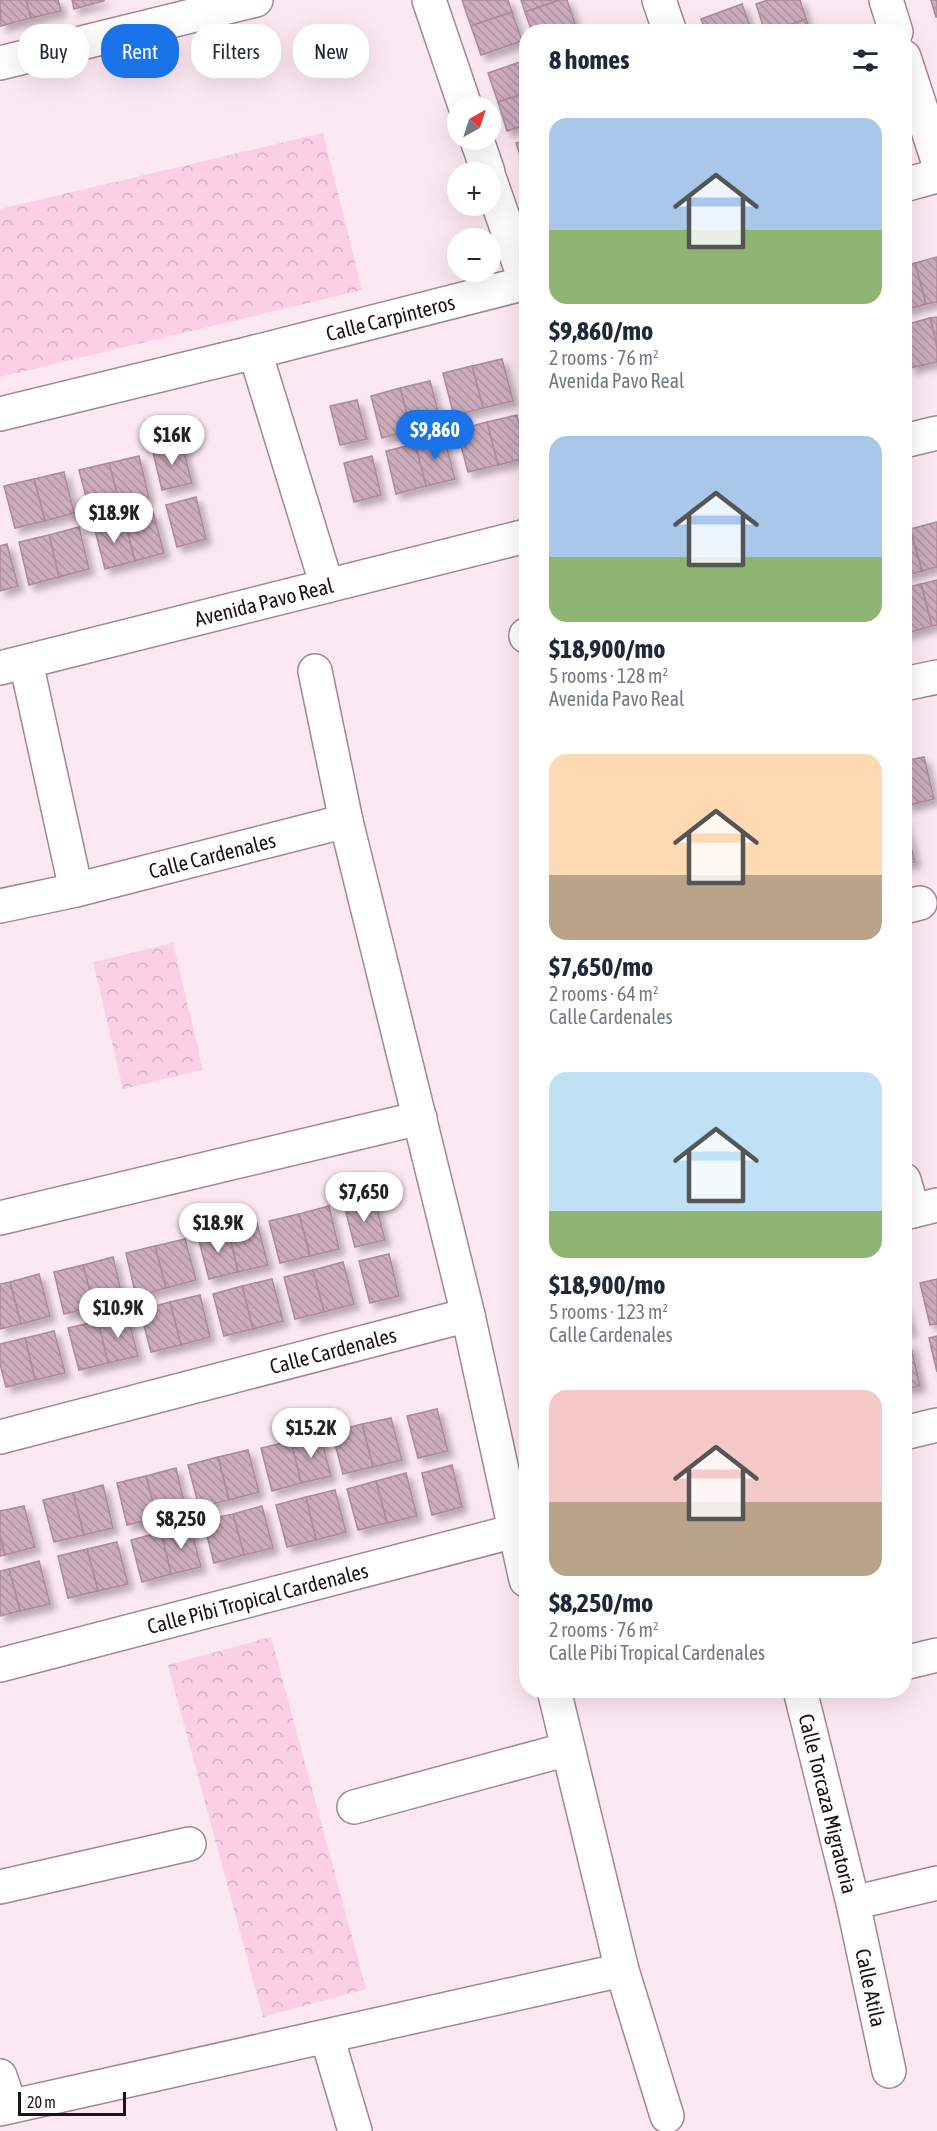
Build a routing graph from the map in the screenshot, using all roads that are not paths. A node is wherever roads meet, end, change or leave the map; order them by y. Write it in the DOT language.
graph roads {
  1 [pos="256,0"];
  2 [pos="429,0"];
  3 [pos="659,0"];
  4 [pos="886,0"];
  5 [pos="667,24"];
  6 [pos="894,24"];
  7 [pos="0,63"];
  8 [pos="912,81"];
  9 [pos="462,96"];
  10 [pos="937,158"];
  11 [pos="937,176"];
  12 [pos="912,183"];
  13 [pos="501,211"];
  14 [pos="519,263"];
  15 [pos="519,285"];
  16 [pos="255,352"];
  17 [pos="0,414"];
  18 [pos="937,433"];
  19 [pos="912,439"];
  20 [pos="519,538"];
  21 [pos="327,586"];
  22 [pos="13,665"];
  23 [pos="315,671"];
  24 [pos="937,677"];
  25 [pos="912,682"];
  26 [pos="346,821"];
  27 [pos="76,890"];
  28 [pos="0,906"];
  29 [pos="420,1118"];
  30 [pos="0,1218"];
  31 [pos="468,1315"];
  32 [pos="937,1425"];
  33 [pos="912,1431"];
  34 [pos="0,1437"];
  35 [pos="514,1531"];
  36 [pos="519,1551"];
  37 [pos="937,1655"];
  38 [pos="912,1661"];
  39 [pos="0,1665"];
  40 [pos="556,1698"];
  41 [pos="802,1698"];
  42 [pos="568,1749"];
  43 [pos="354,1807"];
  44 [pos="189,1844"];
  45 [pos="937,1882"];
  46 [pos="0,1887"];
  47 [pos="853,1904"];
  48 [pos="622,1970"];
  49 [pos="327,2037"];
  50 [pos="889,2071"];
  51 [pos="3,2097"];
  52 [pos="667,2116"];
  53 [pos="355,2131"];
  1 -- 7 [label="street"];
  2 -- 9 [label="street"];
  3 -- 5 [label="street"];
  4 -- 6 [label="street"];
  8 -- 10 [label="street"];
  11 -- 12 [label="street"];
  13 -- 14 [label="street"];
  15 -- 16 [label="street, Calle Carpinteros"];
  16 -- 17 [label="street, Calle Carpinteros"];
  16 -- 21 [label="street"];
  18 -- 19 [label="street"];
  20 -- 21 [label="street, Avenida Pavo Real"];
  21 -- 22 [label="street, Avenida Pavo Real"];
  22 -- 27 [label="street"];
  23 -- 26 [label="street"];
  24 -- 25 [label="street"];
  26 -- 27 [label="street, Calle Cardenales"];
  26 -- 29 [label="street"];
  27 -- 28 [label="street, Calle Cardenales"];
  29 -- 30 [label="street"];
  29 -- 31 [label="street"];
  31 -- 34 [label="street, Calle Cardenales"];
  31 -- 35 [label="street"];
  32 -- 33 [label="street"];
  35 -- 36 [label="street"];
  35 -- 39 [label="street, Calle Pibi Tropical Cardenales"];
  37 -- 38 [label="street"];
  40 -- 42 [label="street"];
  41 -- 47 [label="street, Calle Torcaza Migratoria"];
  42 -- 43 [label="street"];
  42 -- 48 [label="street"];
  44 -- 46 [label="street"];
  45 -- 47 [label="street, Calle Torcaza Migratoria"];
  47 -- 50 [label="street, Calle Atila"];
  48 -- 49 [label="street"];
  48 -- 52 [label="street"];
  49 -- 51 [label="street"];
  49 -- 53 [label="street"];
}
